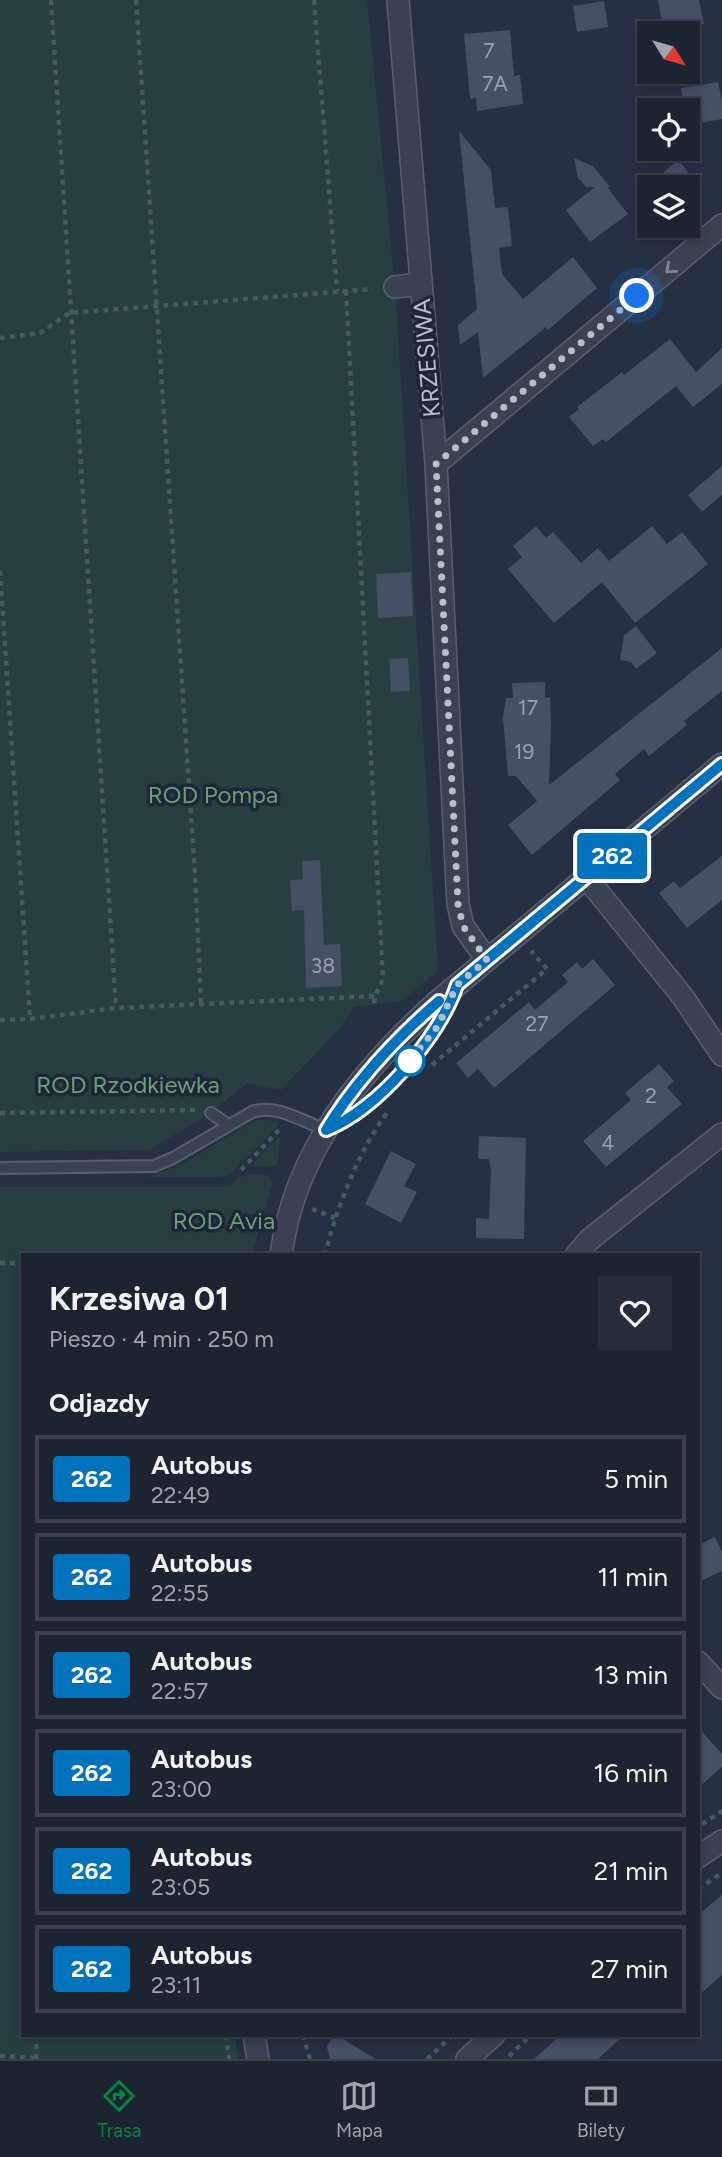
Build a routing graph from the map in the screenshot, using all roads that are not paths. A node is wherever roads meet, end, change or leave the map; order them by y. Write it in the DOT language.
graph roads {
  1 [pos="398,0"];
  2 [pos="722,225"];
  3 [pos="421,284"];
  4 [pos="395,287"];
  5 [pos="436,464"];
  6 [pos="722,764"];
  7 [pos="586,877"];
  8 [pos="487,960"];
  9 [pos="722,1055"];
  10 [pos="211,1113"];
  11 [pos="229,1125"];
  12 [pos="326,1130"];
  13 [pos="722,1134"];
  14 [pos="0,1168"];
  15 [pos="281,1253"];
  16 [pos="578,1253"];
  17 [pos="700,1664"];
  18 [pos="722,1688"];
  19 [pos="722,1841"];
  20 [pos="700,1856"];
  21 [pos="254,2037"];
  22 [pos="492,2037"];
  23 [pos="258,2059"];
  24 [pos="467,2059"];
  1 -- 3 [label="street, KRZESIWA"];
  2 -- 5 [label="street, one-way"];
  3 -- 4 [label="street"];
  3 -- 5 [label="street, KRZESIWA"];
  5 -- 8 [label="street, KRZESIWA"];
  6 -- 7 [label="street"];
  7 -- 8 [label="street"];
  7 -- 9 [label="street"];
  8 -- 12 [label="street"];
  10 -- 11 [label="lane"];
  11 -- 12 [label="lane"];
  11 -- 14 [label="lane"];
  12 -- 15 [label="street"];
  13 -- 16 [label="street"];
  17 -- 18 [label="street"];
  19 -- 20 [label="street"];
  21 -- 23 [label="street"];
  22 -- 24 [label="street"];
}
